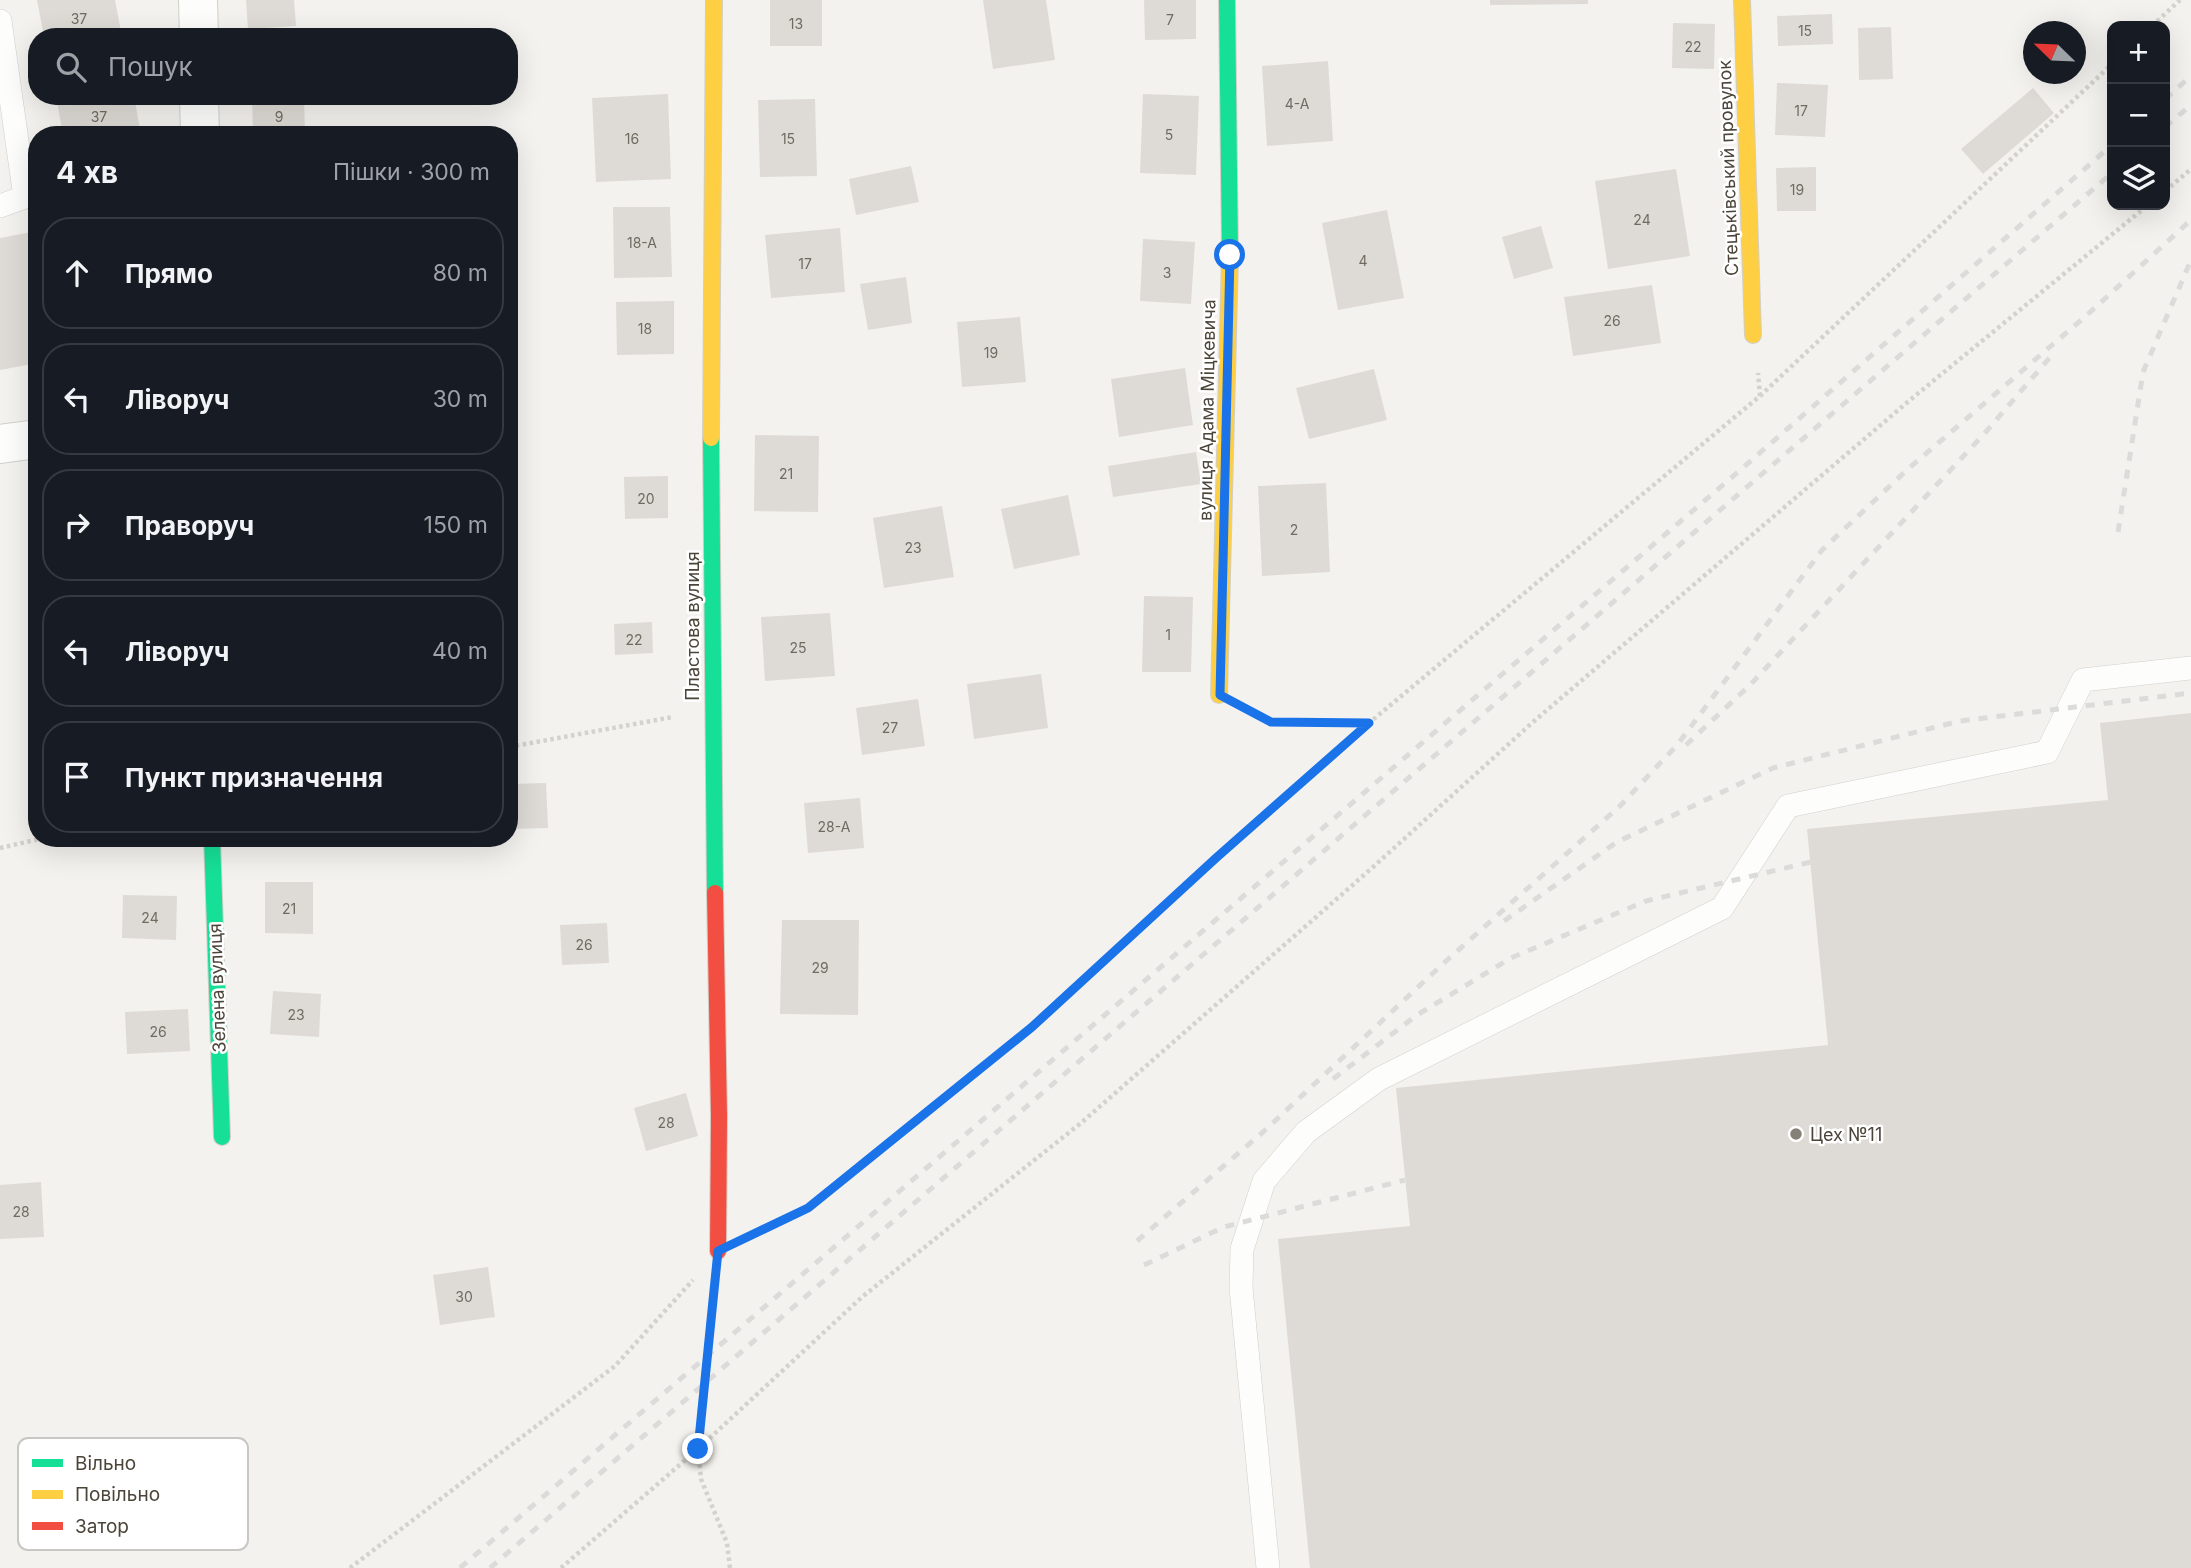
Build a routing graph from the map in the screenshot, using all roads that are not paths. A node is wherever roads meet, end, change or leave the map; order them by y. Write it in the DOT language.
graph roads {
  1 [pos="198,0"];
  2 [pos="714,0"];
  3 [pos="1227,0"];
  4 [pos="1742,0"];
  5 [pos="0,21"];
  6 [pos="199,28"];
  7 [pos="200,105"];
  8 [pos="200,126"];
  9 [pos="0,206"];
  10 [pos="1753,335"];
  11 [pos="28,440"];
  12 [pos="0,444"];
  13 [pos="2191,668"];
  14 [pos="1220,695"];
  15 [pos="212,847"];
  16 [pos="222,1137"];
  17 [pos="718,1251"];
  18 [pos="1268,1568"];
  1 -- 6 [label="street"];
  2 -- 17 [label="street, Пластова вулиця"];
  3 -- 14 [label="street, вулиця Адама Міцкевича"];
  4 -- 10 [label="street, Стецьківський провулок"];
  5 -- 9 [label="lane"];
  7 -- 8 [label="street"];
  11 -- 12 [label="street"];
  13 -- 18 [label="lane"];
  15 -- 16 [label="street, Зелена вулиця"];
}
